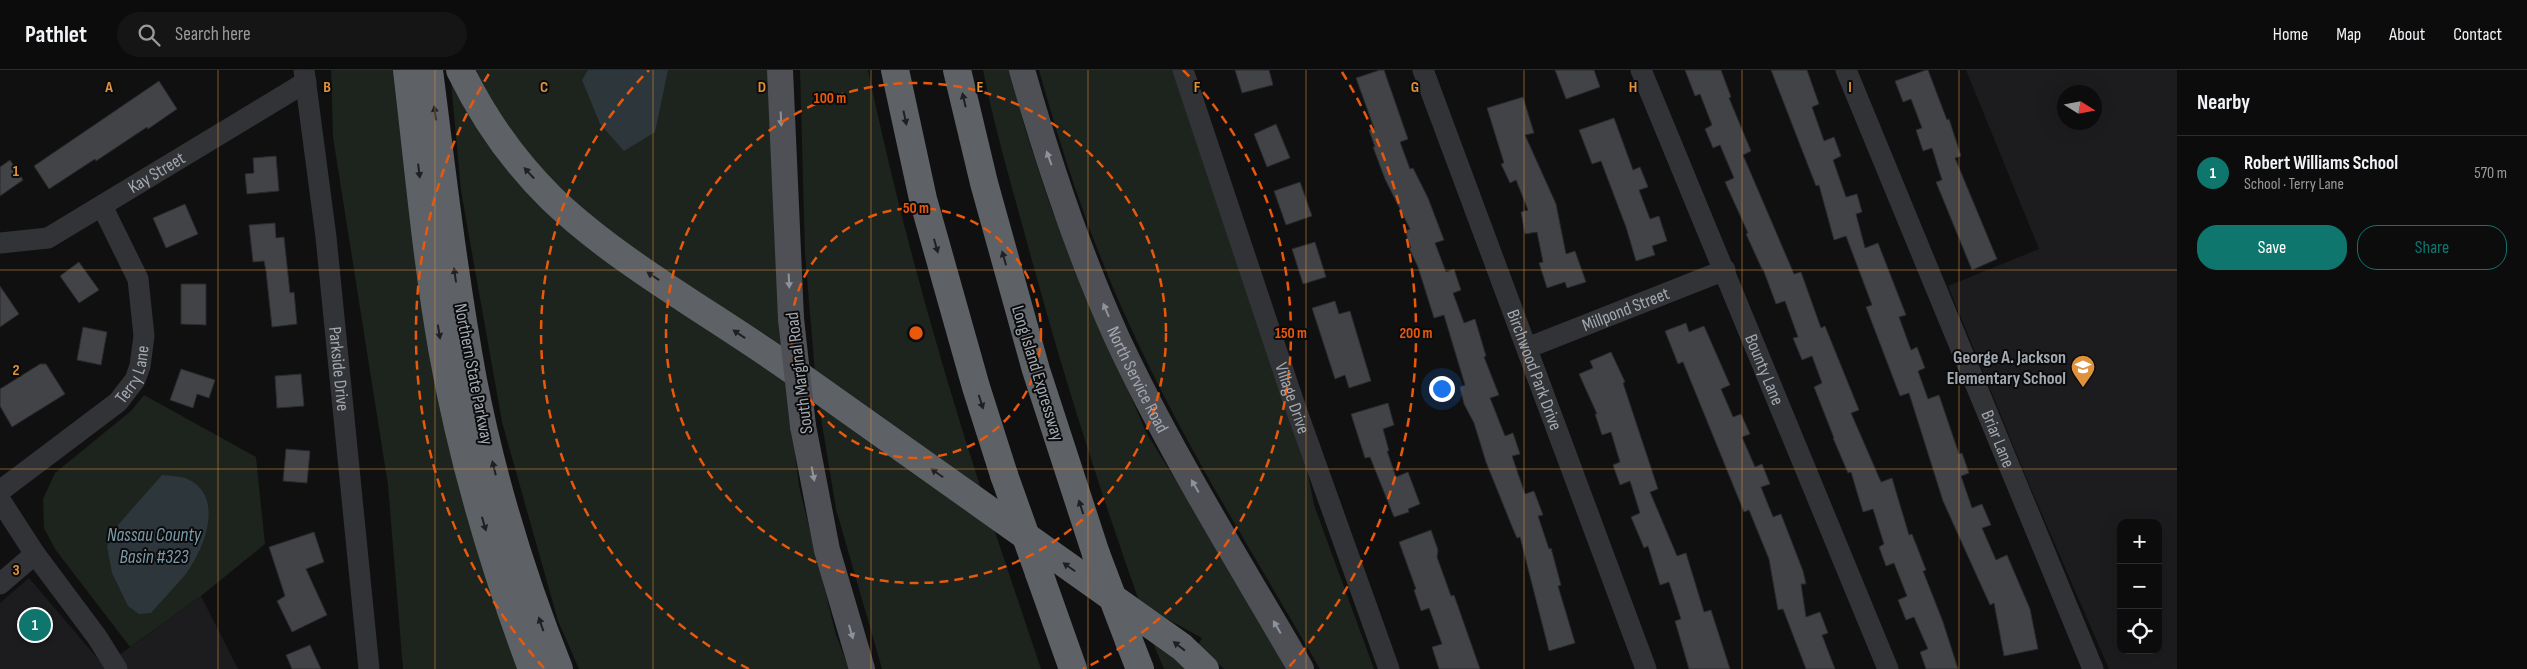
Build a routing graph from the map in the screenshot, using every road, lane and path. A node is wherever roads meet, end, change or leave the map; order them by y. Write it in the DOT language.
graph roads {
  1 [pos="407,70"];
  2 [pos="429,70"];
  3 [pos="460,70"];
  4 [pos="780,70"];
  5 [pos="895,70"];
  6 [pos="957,70"];
  7 [pos="1022,70"];
  8 [pos="1183,70"];
  9 [pos="1423,70"];
  10 [pos="1642,70"];
  11 [pos="1846,70"];
  12 [pos="305,76"];
  13 [pos="102,206"];
  14 [pos="0,243"];
  15 [pos="1725,270"];
  16 [pos="1527,348"];
  17 [pos="0,491"];
  18 [pos="0,500"];
  19 [pos="35,554"];
  20 [pos="0,584"];
  21 [pos="1062,666"];
  22 [pos="115,668"];
  23 [pos="369,669"];
  24 [pos="532,669"];
  25 [pos="559,669"];
  26 [pos="862,669"];
  27 [pos="1140,669"];
  28 [pos="1205,669"];
  29 [pos="1301,669"];
  30 [pos="1390,669"];
  31 [pos="1646,669"];
  32 [pos="1888,669"];
  33 [pos="2093,669"];
  1 -- 24 [label="highway, Northern State Parkway, one-way"];
  25 -- 2 [label="highway, Northern State Parkway, one-way"];
  28 -- 3 [label="highway, one-way"];
  4 -- 26 [label="main road, South Marginal Road, one-way, bridge"];
  5 -- 21 [label="highway, one-way, bridge"];
  27 -- 6 [label="highway, Long Island Expressway, one-way, bridge"];
  29 -- 7 [label="main road, North Service Road, one-way"];
  8 -- 30 [label="street, Village Drive"];
  9 -- 16 [label="street, Birchwood Park Drive"];
  10 -- 15 [label="street, Bounty Lane"];
  11 -- 33 [label="street, Briar Lane"];
  12 -- 13 [label="street, Kay Street"];
  12 -- 23 [label="street, Parkside Drive"];
  13 -- 14 [label="street, Kay Street"];
  13 -- 17 [label="street, Terry Lane"];
  15 -- 16 [label="street, Millpond Street"];
  15 -- 32 [label="street, Bounty Lane"];
  16 -- 31 [label="street, Birchwood Park Drive"];
  18 -- 19 [label="street"];
  19 -- 20 [label="street"];
  19 -- 22 [label="street"];
}
